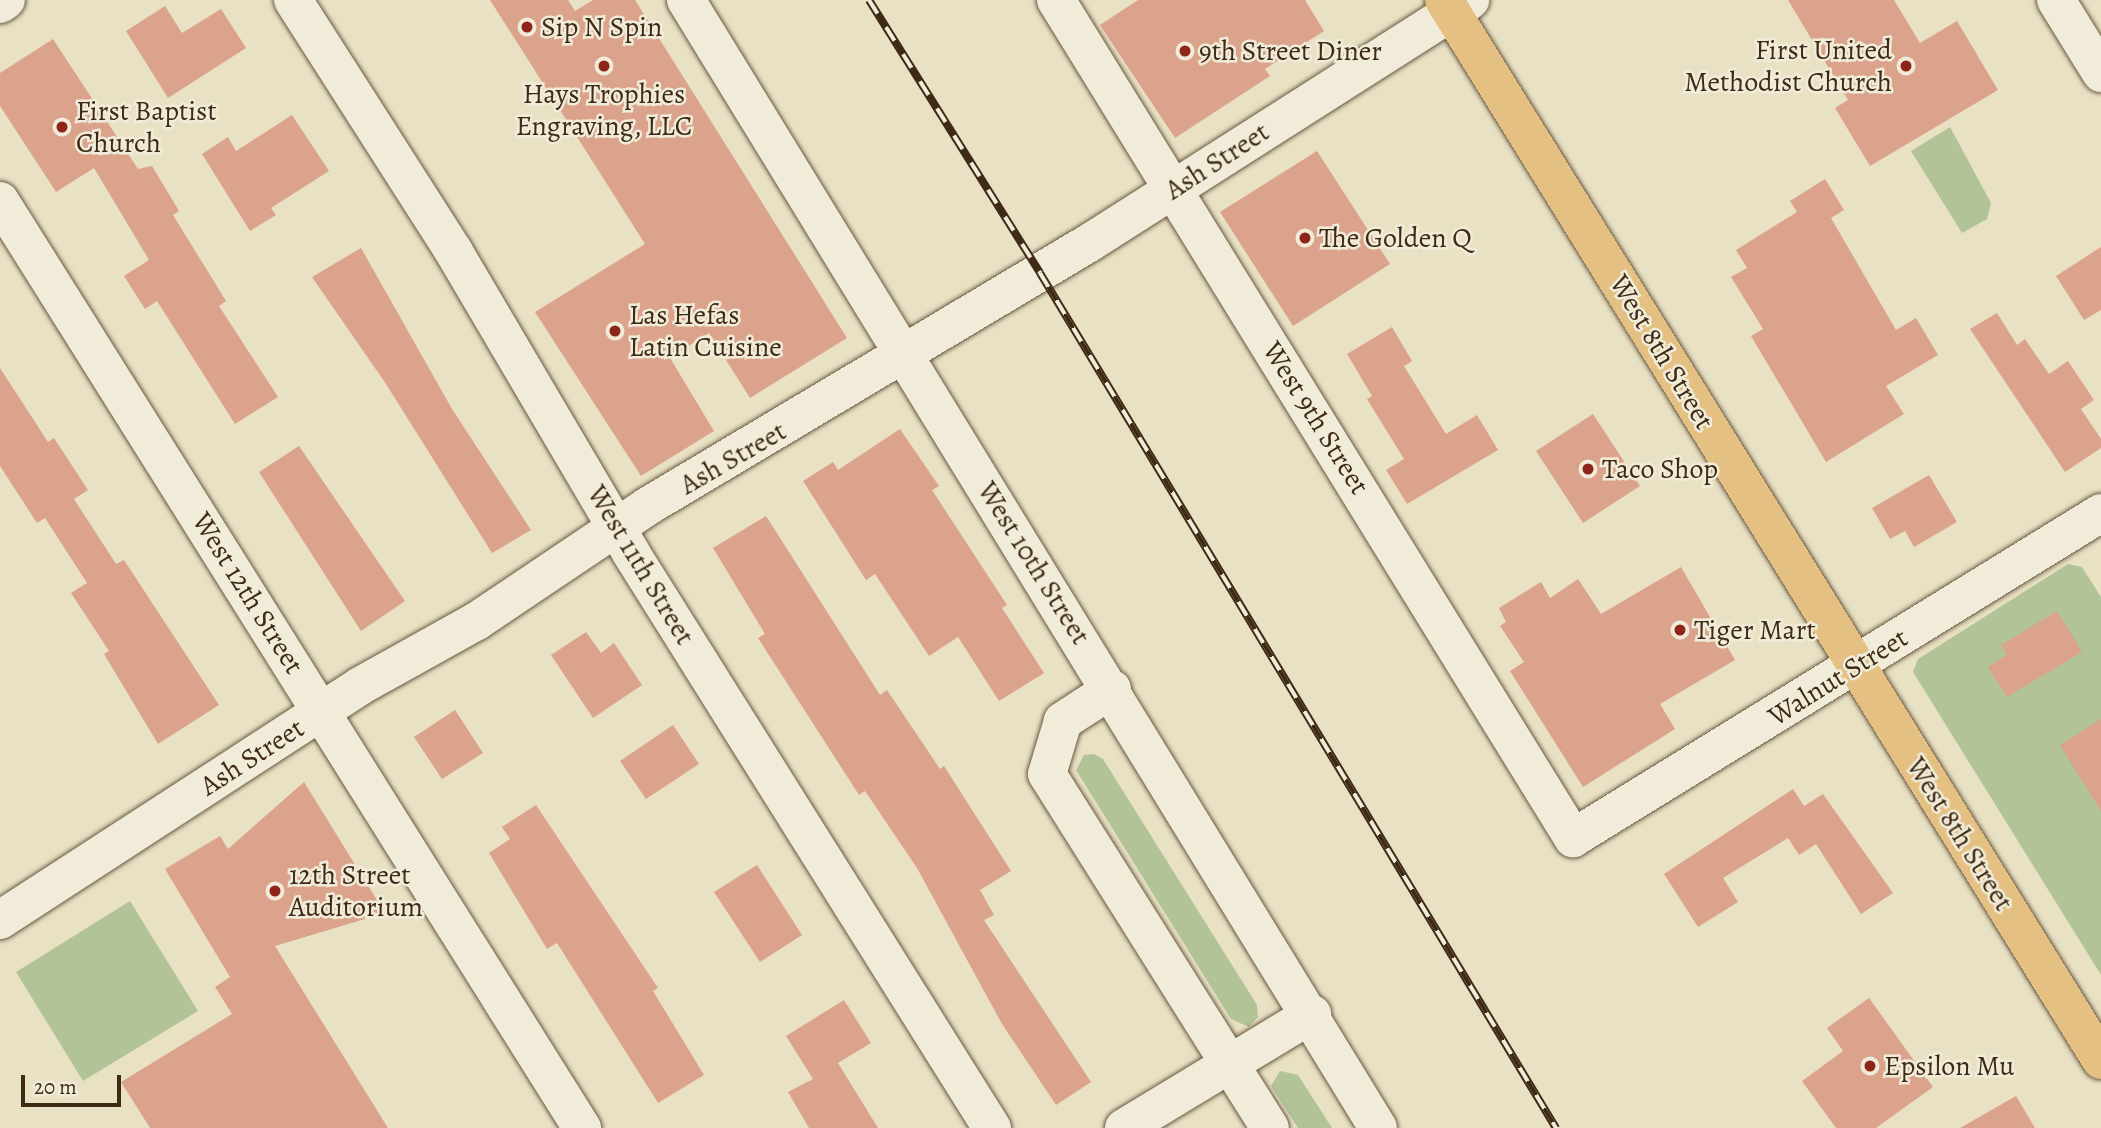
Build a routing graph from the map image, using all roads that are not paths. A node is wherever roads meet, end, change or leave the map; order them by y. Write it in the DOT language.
graph roads {
  1 [pos="6,0"];
  2 [pos="293,0"];
  3 [pos="686,0"];
  4 [pos="1056,0"];
  5 [pos="2056,0"];
  6 [pos="0,4"];
  7 [pos="1455,4"];
  8 [pos="2101,73"];
  9 [pos="1175,189"];
  10 [pos="0,201"];
  11 [pos="906,355"];
  12 [pos="2101,513"];
  13 [pos="616,528"];
  14 [pos="1856,666"];
  15 [pos="1112,689"];
  16 [pos="322,712"];
  17 [pos="1573,838"];
  18 [pos="0,920"];
  19 [pos="1312,1014"];
  20 [pos="2101,1060"];
  21 [pos="1229,1063"];
  22 [pos="582,1128"];
  23 [pos="992,1128"];
  24 [pos="1124,1128"];
  25 [pos="1269,1128"];
  26 [pos="1378,1128"];
  1 -- 6 [label="street"];
  2 -- 13 [label="street, West 11th Street"];
  3 -- 11 [label="street, West 10th Street"];
  4 -- 9 [label="street, West 9th Street"];
  5 -- 8 [label="street"];
  7 -- 9 [label="street, Ash Street"];
  7 -- 14 [label="main road, West 8th Street"];
  9 -- 11 [label="street, Ash Street"];
  9 -- 17 [label="street, West 9th Street"];
  10 -- 16 [label="street, West 12th Street"];
  11 -- 13 [label="street, Ash Street"];
  11 -- 15 [label="street, West 10th Street"];
  12 -- 14 [label="street, Walnut Street"];
  13 -- 16 [label="street, Ash Street"];
  13 -- 23 [label="street, West 11th Street"];
  14 -- 17 [label="street, Walnut Street"];
  14 -- 20 [label="main road, West 8th Street"];
  15 -- 19 [label="street, West 10th Street"];
  15 -- 21 [label="street"];
  16 -- 18 [label="street, Ash Street"];
  16 -- 22 [label="street, West 12th Street"];
  19 -- 21 [label="street"];
  19 -- 26 [label="street, West 10th Street"];
  21 -- 24 [label="street"];
  21 -- 25 [label="street"];
}
